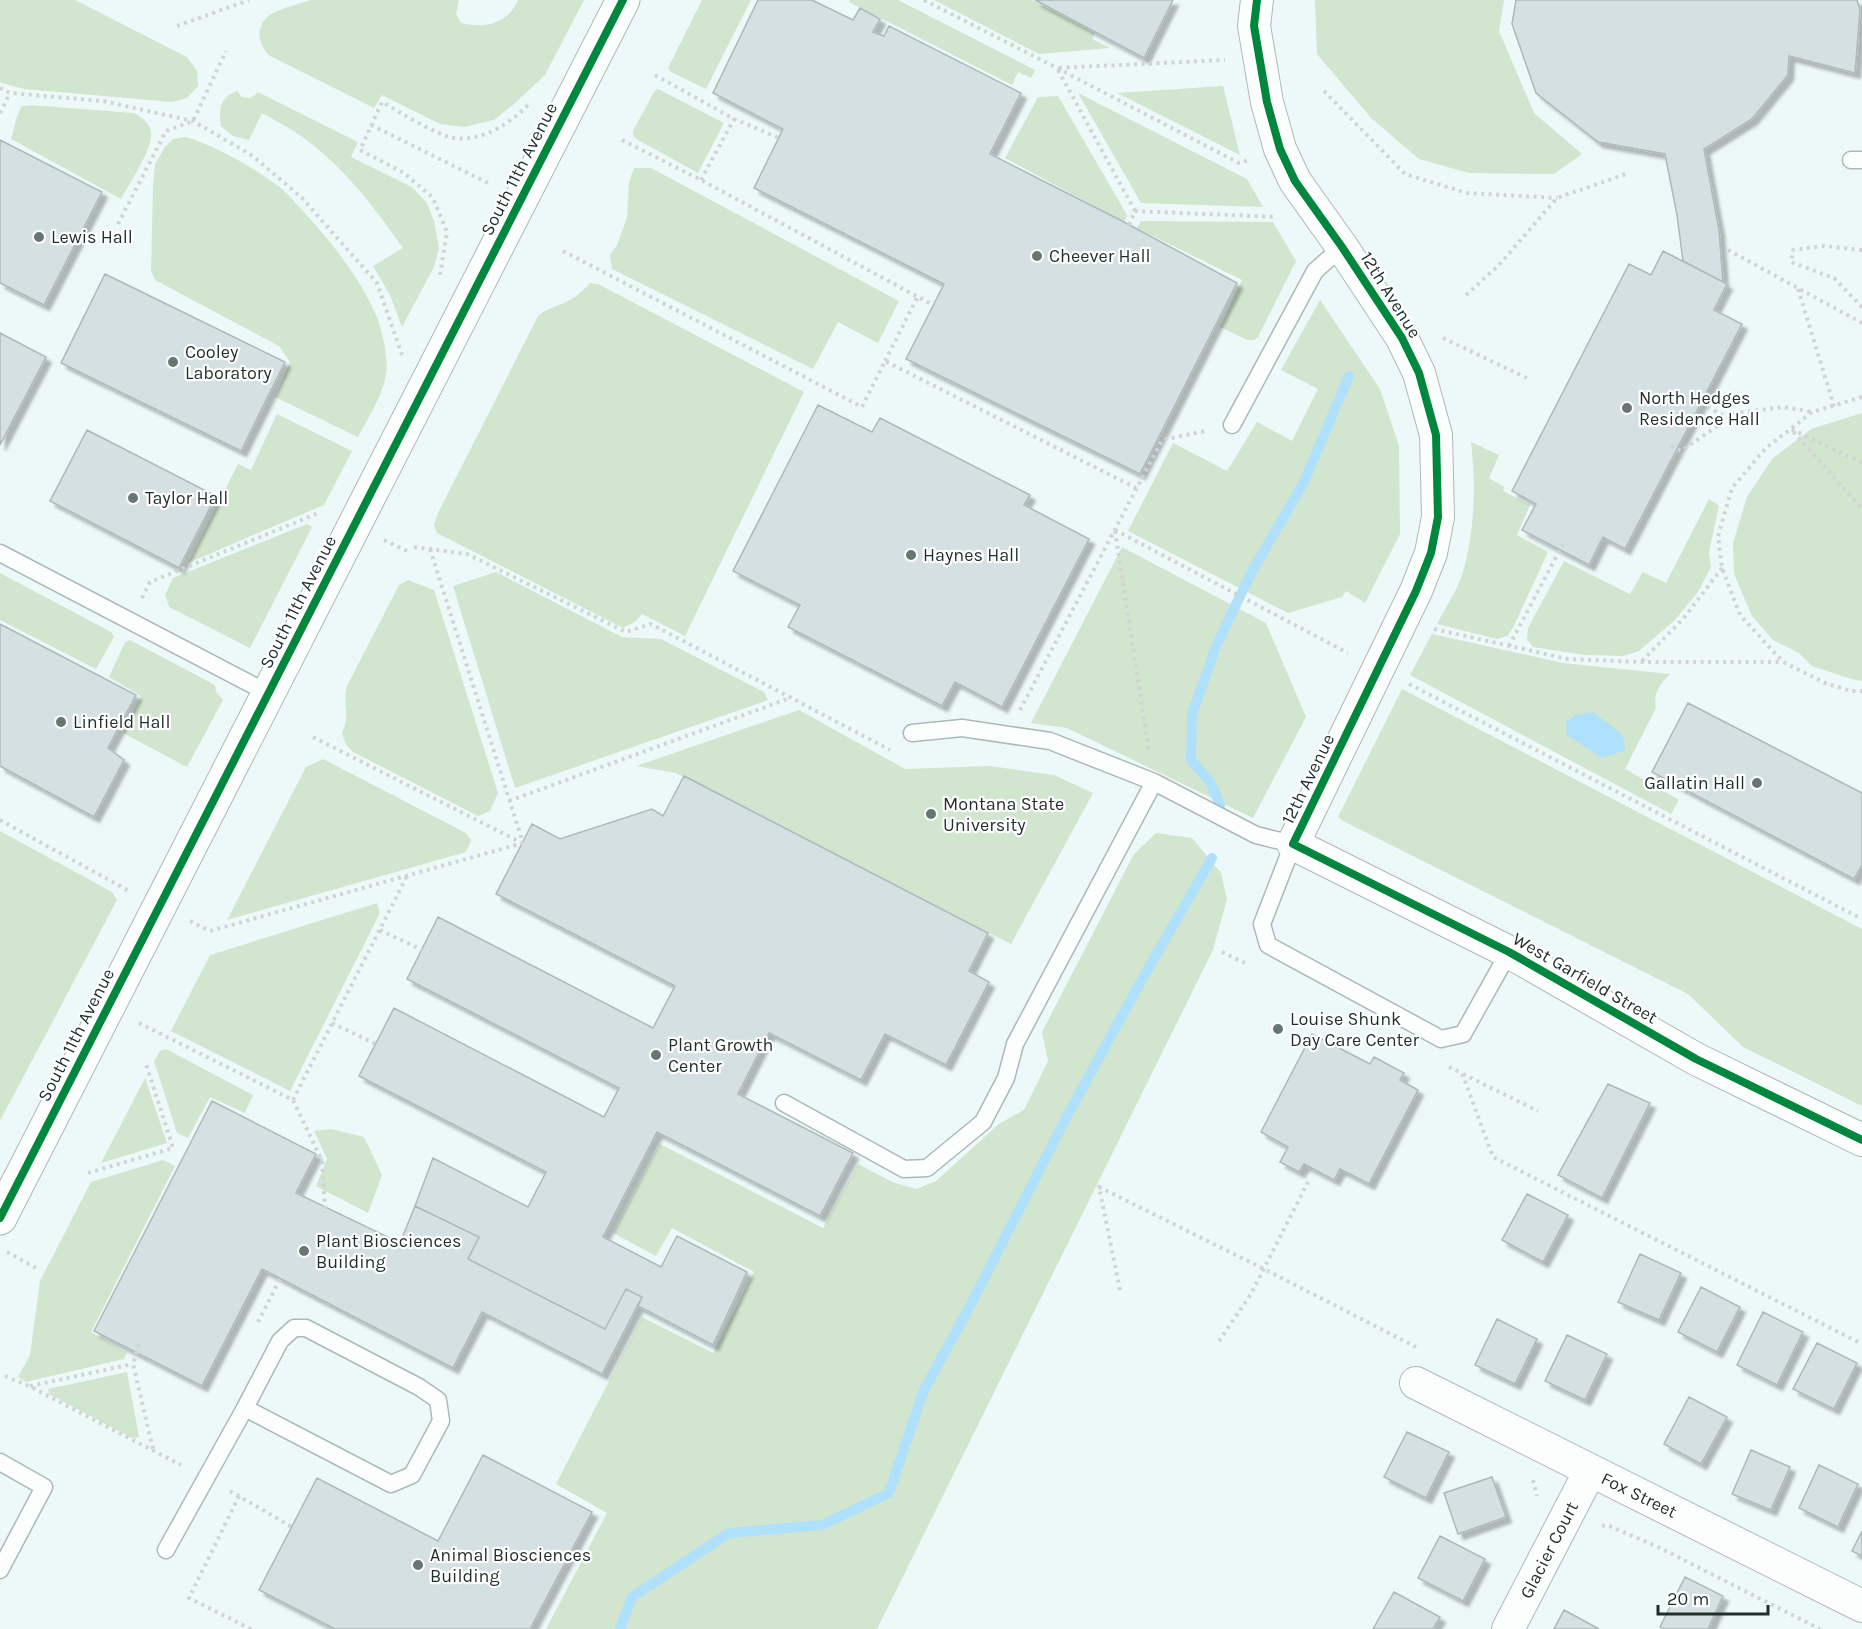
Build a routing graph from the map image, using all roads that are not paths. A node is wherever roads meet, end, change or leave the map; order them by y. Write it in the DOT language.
graph roads {
  1 [pos="623,0"];
  2 [pos="1257,0"];
  3 [pos="1342,247"];
  4 [pos="1232,425"];
  5 [pos="0,554"];
  6 [pos="268,693"];
  7 [pos="912,733"];
  8 [pos="1154,782"];
  9 [pos="1293,844"];
  10 [pos="1509,952"];
  11 [pos="784,1103"];
  12 [pos="1862,1140"];
  13 [pos="0,1218"];
  14 [pos="1416,1383"];
  15 [pos="245,1408"];
  16 [pos="0,1462"];
  17 [pos="1590,1471"];
  18 [pos="166,1550"];
  19 [pos="0,1570"];
  20 [pos="1862,1606"];
  21 [pos="1508,1629"];
  1 -- 6 [label="street, South 11th Avenue"];
  2 -- 3 [label="street, 12th Avenue"];
  3 -- 4 [label="lane"];
  3 -- 9 [label="street, 12th Avenue"];
  5 -- 6 [label="lane"];
  6 -- 13 [label="street, South 11th Avenue"];
  7 -- 8 [label="lane"];
  8 -- 9 [label="lane"];
  8 -- 11 [label="lane"];
  9 -- 10 [label="street, West Garfield Street"];
  9 -- 10 [label="lane"];
  10 -- 12 [label="street, West Garfield Street"];
  14 -- 17 [label="street, Fox Street"];
  15 -- 15 [label="lane"];
  15 -- 18 [label="lane"];
  16 -- 19 [label="lane"];
  17 -- 20 [label="street, Fox Street"];
  17 -- 21 [label="street, Glacier Court"];
}
